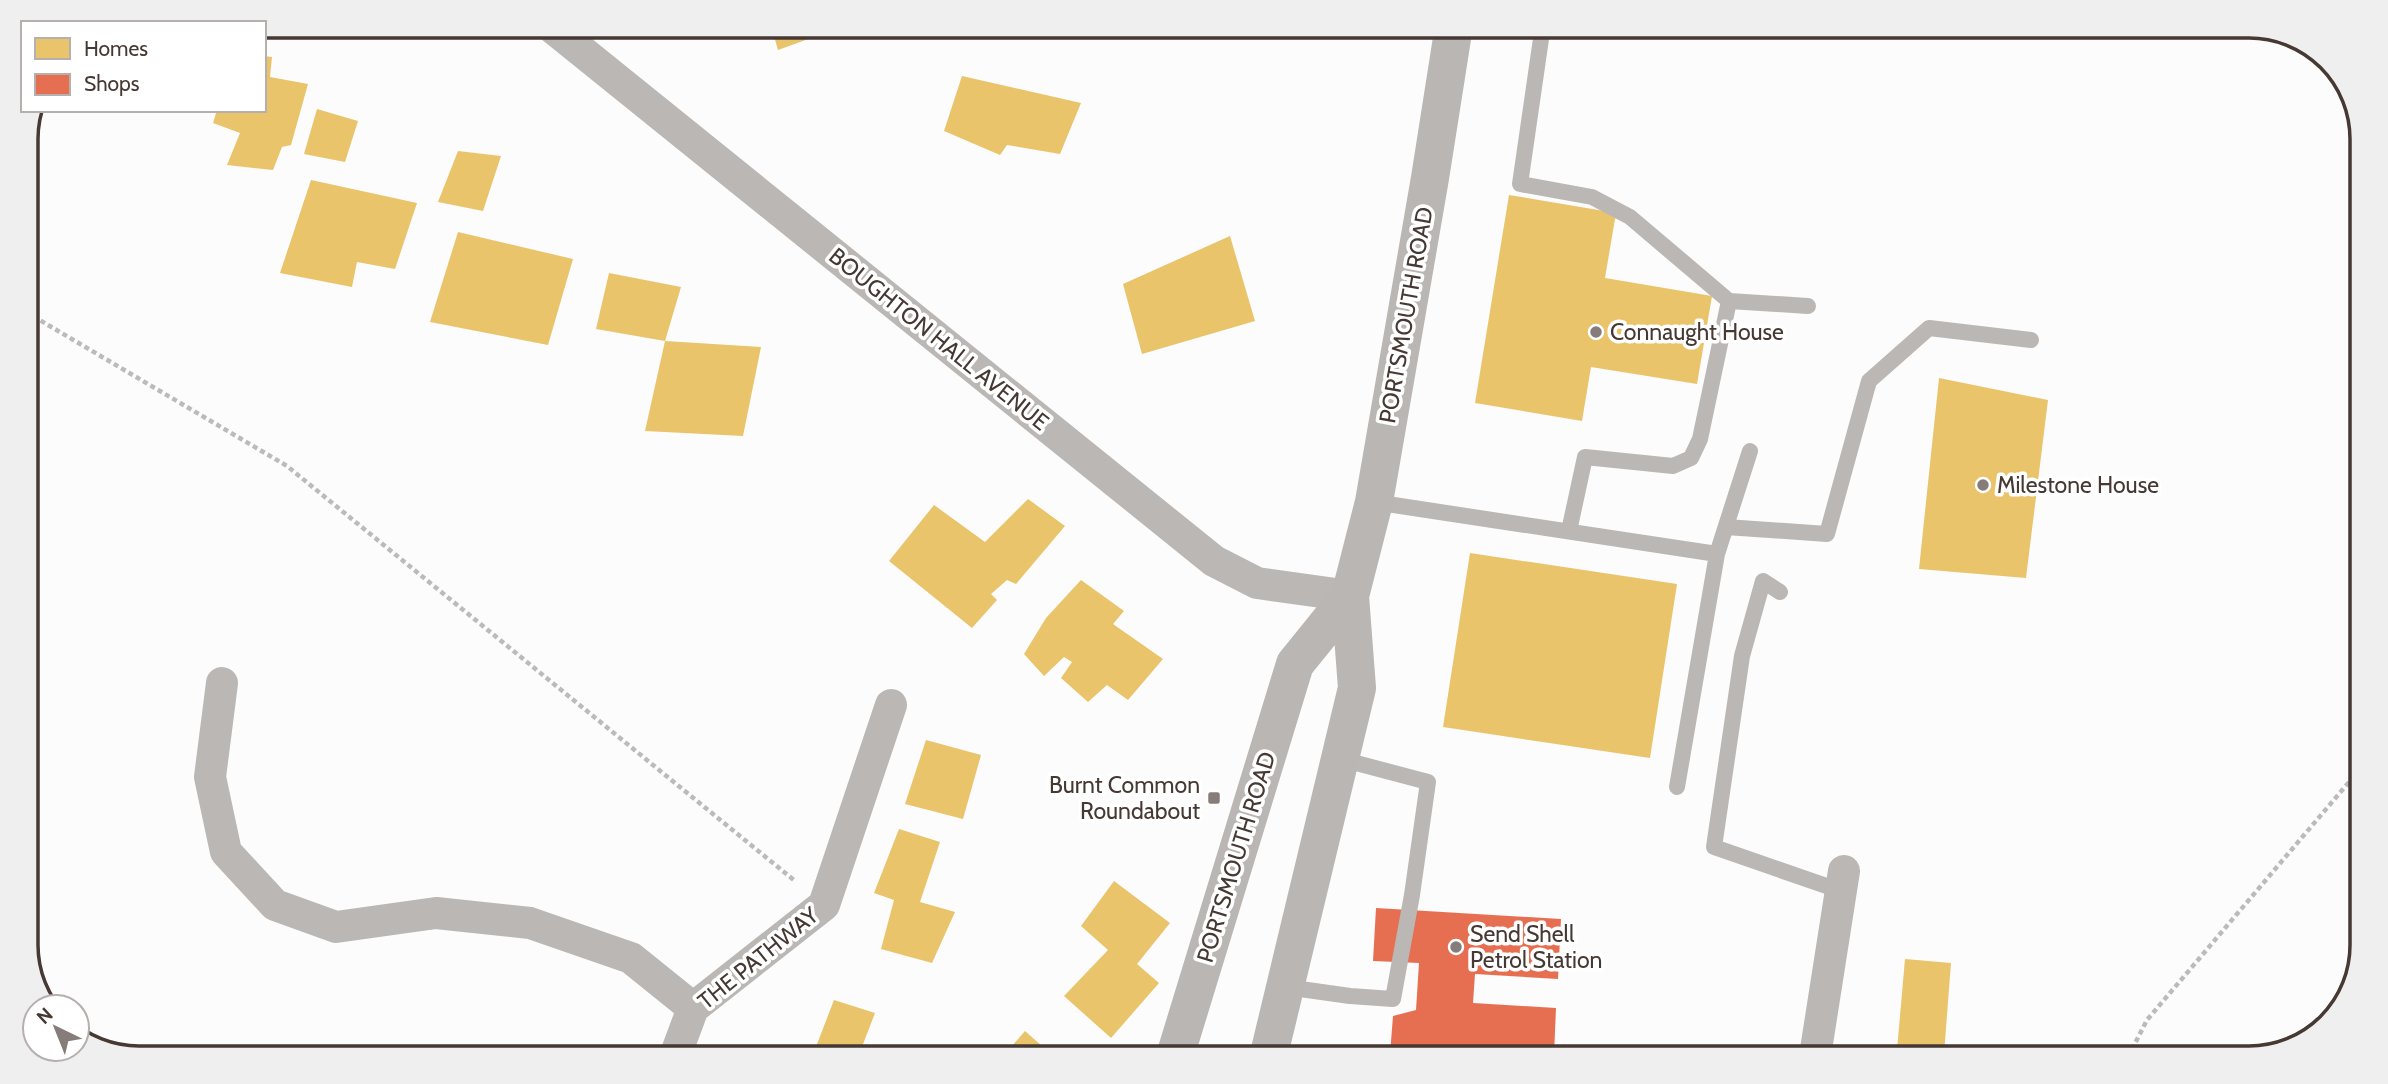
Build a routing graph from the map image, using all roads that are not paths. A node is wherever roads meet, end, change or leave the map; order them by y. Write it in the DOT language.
graph roads {
  1 [pos="567,39"];
  2 [pos="1452,39"];
  3 [pos="1541,39"];
  4 [pos="1729,301"];
  5 [pos="1808,306"];
  6 [pos="2031,341"];
  7 [pos="1749,451"];
  8 [pos="1374,502"];
  9 [pos="1726,527"];
  10 [pos="1569,531"];
  11 [pos="1717,554"];
  12 [pos="1780,592"];
  13 [pos="1350,596"];
  14 [pos="222,683"];
  15 [pos="891,705"];
  16 [pos="1341,760"];
  17 [pos="1677,787"];
  18 [pos="1842,881"];
  19 [pos="1286,987"];
  20 [pos="693,1008"];
  21 [pos="679,1046"];
  22 [pos="1178,1046"];
  23 [pos="1271,1046"];
  24 [pos="1817,1046"];
  1 -- 13 [label="street, BOUGHTON HALL AVENUE"];
  2 -- 8 [label="main road, PORTSMOUTH ROAD"];
  3 -- 4 [label="lane"];
  4 -- 5 [label="lane"];
  4 -- 10 [label="lane"];
  6 -- 9 [label="lane"];
  7 -- 9 [label="lane"];
  8 -- 10 [label="lane"];
  8 -- 13 [label="main road, PORTSMOUTH ROAD"];
  9 -- 11 [label="lane"];
  10 -- 11 [label="lane"];
  11 -- 17 [label="lane"];
  12 -- 18 [label="lane"];
  13 -- 16 [label="main road, PORTSMOUTH ROAD"];
  13 -- 22 [label="main road, PORTSMOUTH ROAD"];
  14 -- 20 [label="street"];
  15 -- 20 [label="street, THE PATHWAY"];
  16 -- 19 [label="main road, PORTSMOUTH ROAD"];
  16 -- 19 [label="lane"];
  18 -- 24 [label="street"];
  19 -- 23 [label="main road, PORTSMOUTH ROAD"];
  20 -- 21 [label="street, THE PATHWAY"];
}
